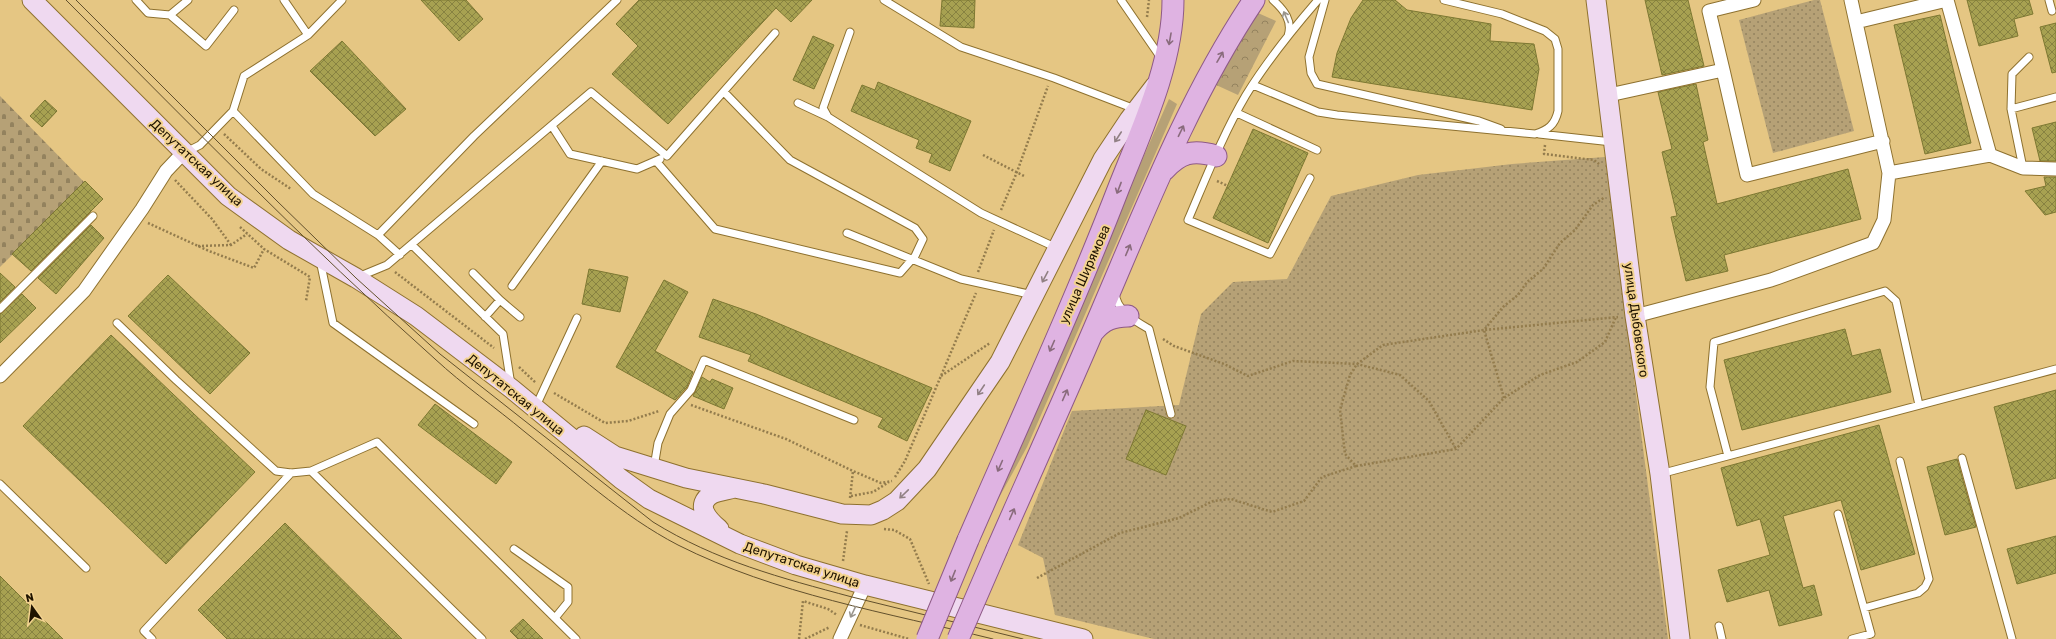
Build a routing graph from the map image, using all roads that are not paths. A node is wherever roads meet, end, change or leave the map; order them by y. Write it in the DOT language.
graph roads {
  1 [pos="32,0"];
  2 [pos="136,0"];
  3 [pos="188,0"];
  4 [pos="284,0"];
  5 [pos="342,0"];
  6 [pos="617,0"];
  7 [pos="884,0"];
  8 [pos="1121,0"];
  9 [pos="1173,0"];
  10 [pos="1254,0"];
  11 [pos="1274,0"];
  12 [pos="1318,0"];
  13 [pos="1325,0"];
  14 [pos="1444,0"];
  15 [pos="1596,0"];
  16 [pos="1754,0"];
  17 [pos="1851,0"];
  18 [pos="1947,0"];
  19 [pos="2049,0"];
  20 [pos="234,10"];
  21 [pos="2052,11"];
  22 [pos="170,15"];
  23 [pos="1856,22"];
  24 [pos="850,32"];
  25 [pos="308,34"];
  26 [pos="775,34"];
  27 [pos="1287,38"];
  28 [pos="2030,57"];
  29 [pos="1164,63"];
  30 [pos="1722,70"];
  31 [pos="1157,83"];
  32 [pos="1254,85"];
  33 [pos="724,92"];
  34 [pos="1609,95"];
  35 [pos="2056,97"];
  36 [pos="798,102"];
  37 [pos="1137,109"];
  38 [pos="2011,109"];
  39 [pos="233,111"];
  40 [pos="1237,113"];
  41 [pos="828,117"];
  42 [pos="552,126"];
  43 [pos="1511,132"];
  44 [pos="1535,134"];
  45 [pos="1882,141"];
  46 [pos="1614,142"];
  47 [pos="1317,150"];
  48 [pos="184,152"];
  49 [pos="1990,155"];
  50 [pos="667,156"];
  51 [pos="1216,156"];
  52 [pos="602,161"];
  53 [pos="656,161"];
  54 [pos="2022,168"];
  55 [pos="2056,169"];
  56 [pos="1889,173"];
  57 [pos="1310,178"];
  58 [pos="1151,193"];
  59 [pos="93,216"];
  60 [pos="847,233"];
  61 [pos="378,235"];
  62 [pos="412,245"];
  63 [pos="1059,249"];
  64 [pos="400,255"];
  65 [pos="320,258"];
  66 [pos="912,259"];
  67 [pos="1119,269"];
  68 [pos="473,272"];
  69 [pos="356,278"];
  70 [pos="512,286"];
  71 [pos="1035,296"];
  72 [pos="500,300"];
  73 [pos="0,309"];
  74 [pos="1128,316"];
  75 [pos="1630,316"];
  76 [pos="485,317"];
  77 [pos="520,318"];
  78 [pos="577,318"];
  79 [pos="117,323"];
  80 [pos="1093,332"];
  81 [pos="2056,369"];
  82 [pos="0,376"];
  83 [pos="516,392"];
  84 [pos="1919,406"];
  85 [pos="536,407"];
  86 [pos="1171,414"];
  87 [pos="854,420"];
  88 [pos="474,424"];
  89 [pos="1728,456"];
  90 [pos="1962,458"];
  91 [pos="1900,461"];
  92 [pos="654,468"];
  93 [pos="311,471"];
  94 [pos="291,473"];
  95 [pos="1660,474"];
  96 [pos="0,484"];
  97 [pos="735,488"];
  98 [pos="1838,514"];
  99 [pos="740,544"];
  100 [pos="514,549"];
  101 [pos="86,568"];
  102 [pos="865,585"];
  103 [pos="1864,608"];
  104 [pos="555,618"];
  105 [pos="1719,626"];
  106 [pos="1872,637"];
  107 [pos="152,639"];
  108 [pos="482,639"];
  109 [pos="576,639"];
  110 [pos="840,639"];
  111 [pos="927,639"];
  112 [pos="958,639"];
  113 [pos="1083,639"];
  114 [pos="1680,639"];
  115 [pos="1722,639"];
  116 [pos="1852,639"];
  117 [pos="2012,639"];
  1 -- 48 [label="main road, Депутатская улица"];
  2 -- 22 [label="lane"];
  3 -- 22 [label="lane"];
  4 -- 25 [label="lane"];
  5 -- 25 [label="lane"];
  6 -- 61 [label="lane"];
  7 -- 37 [label="lane"];
  8 -- 29 [label="lane"];
  9 -- 29 [label="main road, улица Ширямова, one-way"];
  58 -- 10 [label="main road, one-way"];
  27 -- 11 [label="lane, one-way"];
  12 -- 27 [label="lane"];
  13 -- 43 [label="lane"];
  14 -- 44 [label="lane"];
  15 -- 34 [label="main road, улица Дыбовского"];
  16 -- 30 [label="street"];
  17 -- 23 [label="street"];
  18 -- 23 [label="street"];
  18 -- 49 [label="street"];
  19 -- 21 [label="lane"];
  20 -- 22 [label="lane"];
  23 -- 45 [label="street"];
  24 -- 41 [label="lane"];
  25 -- 39 [label="lane"];
  26 -- 33 [label="lane"];
  27 -- 32 [label="lane"];
  28 -- 38 [label="lane"];
  29 -- 31 [label="main road, улица Ширямова"];
  30 -- 34 [label="street"];
  30 -- 45 [label="street"];
  31 -- 37 [label="main road"];
  31 -- 111 [label="main road, улица Ширямова, one-way, bridge"];
  32 -- 40 [label="lane"];
  32 -- 43 [label="lane"];
  33 -- 50 [label="lane"];
  33 -- 66 [label="lane"];
  34 -- 46 [label="main road, улица Дыбовского"];
  35 -- 38 [label="lane"];
  36 -- 41 [label="lane"];
  37 -- 63 [label="main road, one-way"];
  38 -- 54 [label="lane"];
  39 -- 48 [label="lane"];
  39 -- 61 [label="lane"];
  40 -- 47 [label="lane"];
  40 -- 51 [label="lane"];
  41 -- 63 [label="lane"];
  42 -- 50 [label="lane"];
  42 -- 52 [label="lane"];
  42 -- 62 [label="lane"];
  43 -- 44 [label="lane"];
  44 -- 46 [label="lane"];
  45 -- 56 [label="street"];
  46 -- 75 [label="main road, улица Дыбовского"];
  48 -- 65 [label="main road, Депутатская улица"];
  48 -- 82 [label="street"];
  49 -- 54 [label="street"];
  49 -- 56 [label="street"];
  50 -- 53 [label="lane"];
  51 -- 57 [label="lane"];
  51 -- 58 [label="main road"];
  52 -- 53 [label="lane"];
  52 -- 70 [label="lane"];
  53 -- 66 [label="lane"];
  54 -- 55 [label="street"];
  56 -- 75 [label="street"];
  67 -- 58 [label="main road, one-way"];
  59 -- 73 [label="lane"];
  60 -- 66 [label="lane"];
  61 -- 64 [label="lane"];
  62 -- 64 [label="lane"];
  62 -- 76 [label="lane"];
  63 -- 71 [label="main road, one-way"];
  64 -- 69 [label="lane"];
  65 -- 69 [label="main road, Депутатская улица"];
  65 -- 88 [label="lane"];
  66 -- 71 [label="lane"];
  67 -- 74 [label="lane"];
  67 -- 80 [label="main road"];
  68 -- 72 [label="lane"];
  69 -- 83 [label="main road, Депутатская улица"];
  71 -- 97 [label="main road, one-way"];
  72 -- 76 [label="lane"];
  72 -- 77 [label="lane"];
  74 -- 80 [label="main road"];
  74 -- 86 [label="lane"];
  75 -- 95 [label="main road, улица Дыбовского"];
  76 -- 83 [label="lane"];
  78 -- 85 [label="lane"];
  79 -- 94 [label="lane"];
  112 -- 80 [label="main road, one-way, bridge"];
  81 -- 84 [label="lane"];
  83 -- 85 [label="main road, Депутатская улица"];
  84 -- 89 [label="lane"];
  84 -- 89 [label="lane"];
  85 -- 92 [label="main road"];
  85 -- 99 [label="main road, Депутатская улица"];
  87 -- 92 [label="lane"];
  89 -- 95 [label="lane"];
  90 -- 117 [label="lane"];
  91 -- 103 [label="lane"];
  92 -- 97 [label="main road"];
  93 -- 94 [label="lane"];
  93 -- 104 [label="lane"];
  93 -- 108 [label="lane"];
  94 -- 107 [label="lane"];
  95 -- 114 [label="main road, улица Дыбовского"];
  96 -- 101 [label="lane"];
  97 -- 99 [label="main road"];
  98 -- 103 [label="lane"];
  99 -- 102 [label="main road, Депутатская улица"];
  100 -- 104 [label="lane"];
  102 -- 110 [label="street, one-way"];
  102 -- 113 [label="main road, Депутатская улица"];
  103 -- 106 [label="lane"];
  104 -- 109 [label="lane"];
  105 -- 115 [label="lane"];
  106 -- 116 [label="lane"];
}
